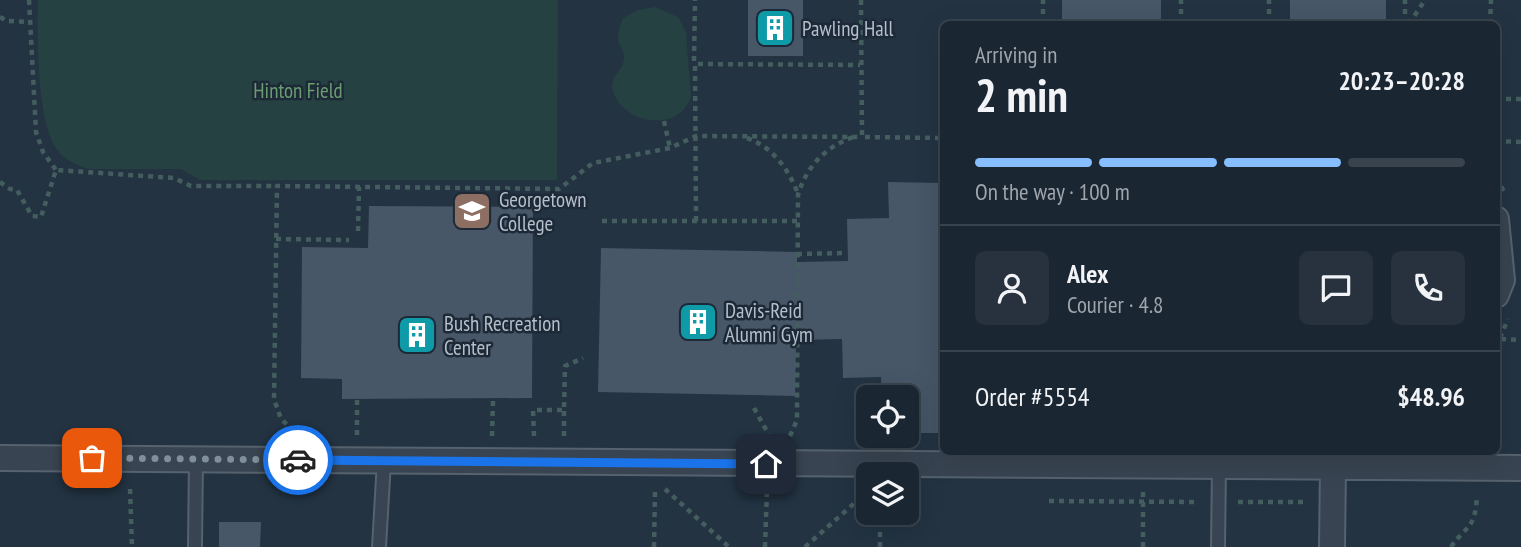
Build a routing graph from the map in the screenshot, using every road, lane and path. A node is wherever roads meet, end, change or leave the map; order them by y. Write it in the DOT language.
graph roads {
  1 [pos="29,0"];
  2 [pos="695,0"];
  3 [pos="861,0"];
  4 [pos="1043,0"];
  5 [pos="1181,0"];
  6 [pos="1269,0"];
  7 [pos="1405,0"];
  8 [pos="1425,0"];
  9 [pos="1491,0"];
  10 [pos="0,17"];
  11 [pos="1043,21"];
  12 [pos="1181,21"];
  13 [pos="1269,21"];
  14 [pos="1407,21"];
  15 [pos="1409,21"];
  16 [pos="1490,21"];
  17 [pos="29,22"];
  18 [pos="694,61"];
  19 [pos="860,65"];
  20 [pos="1500,99"];
  21 [pos="1521,99"];
  22 [pos="664,121"];
  23 [pos="696,136"];
  24 [pos="740,136"];
  25 [pos="854,137"];
  26 [pos="862,137"];
  27 [pos="940,138"];
  28 [pos="1500,141"];
  29 [pos="1521,142"];
  30 [pos="670,148"];
  31 [pos="56,170"];
  32 [pos="0,182"];
  33 [pos="277,186"];
  34 [pos="359,187"];
  35 [pos="798,195"];
  36 [pos="602,221"];
  37 [pos="696,221"];
  38 [pos="798,221"];
  39 [pos="358,231"];
  40 [pos="276,239"];
  41 [pos="349,240"];
  42 [pos="846,253"];
  43 [pos="797,254"];
  44 [pos="1500,260"];
  45 [pos="1500,285"];
  46 [pos="1501,339"];
  47 [pos="1521,340"];
  48 [pos="583,358"];
  49 [pos="357,399"];
  50 [pos="493,401"];
  51 [pos="754,408"];
  52 [pos="564,410"];
  53 [pos="304,435"];
  54 [pos="344,435"];
  55 [pos="357,435"];
  56 [pos="370,436"];
  57 [pos="502,437"];
  58 [pos="523,437"];
  59 [pos="534,437"];
  60 [pos="544,437"];
  61 [pos="554,437"];
  62 [pos="757,439"];
  63 [pos="780,439"];
  64 [pos="0,458"];
  65 [pos="196,459"];
  66 [pos="1433,460"];
  67 [pos="384,461"];
  68 [pos="1228,461"];
  69 [pos="1334,467"];
  70 [pos="1521,468"];
  71 [pos="130,489"];
  72 [pos="664,489"];
  73 [pos="767,490"];
  74 [pos="655,491"];
  75 [pos="1477,496"];
  76 [pos="856,502"];
  77 [pos="1143,502"];
  78 [pos="880,525"];
  79 [pos="132,547"];
  80 [pos="195,547"];
  81 [pos="379,547"];
  82 [pos="654,547"];
  83 [pos="729,547"];
  84 [pos="765,547"];
  85 [pos="805,547"];
  86 [pos="880,547"];
  87 [pos="1143,547"];
  88 [pos="1218,547"];
  89 [pos="1332,547"];
  90 [pos="1451,547"];
  1 -- 17 [label="path"];
  2 -- 18 [label="path"];
  3 -- 19 [label="path"];
  4 -- 11 [label="path"];
  5 -- 12 [label="path"];
  6 -- 13 [label="path"];
  7 -- 14 [label="path"];
  8 -- 15 [label="path"];
  9 -- 16 [label="path"];
  10 -- 17 [label="path"];
  17 -- 31 [label="path"];
  19 -- 23 [label="path"];
  19 -- 26 [label="path"];
  20 -- 21 [label="path"];
  22 -- 30 [label="path"];
  23 -- 24 [label="path"];
  23 -- 30 [label="path"];
  23 -- 37 [label="path"];
  24 -- 25 [label="path"];
  24 -- 35 [label="path"];
  25 -- 26 [label="path"];
  25 -- 35 [label="path"];
  26 -- 27 [label="path"];
  28 -- 29 [label="path"];
  30 -- 34 [label="path"];
  31 -- 32 [label="path"];
  31 -- 33 [label="path"];
  33 -- 34 [label="path"];
  33 -- 40 [label="path"];
  34 -- 39 [label="path"];
  35 -- 38 [label="path"];
  36 -- 37 [label="path"];
  37 -- 38 [label="path"];
  38 -- 43 [label="path"];
  40 -- 41 [label="path"];
  40 -- 53 [label="path"];
  42 -- 43 [label="path"];
  43 -- 63 [label="path"];
  44 -- 45 [label="street"];
  46 -- 47 [label="path"];
  48 -- 52 [label="path"];
  49 -- 55 [label="path"];
  50 -- 57 [label="path"];
  51 -- 62 [label="path"];
  52 -- 59 [label="path"];
  52 -- 61 [label="path"];
  54 -- 55 [label="path"];
  55 -- 56 [label="path"];
  58 -- 59 [label="path"];
  59 -- 60 [label="path"];
  64 -- 65 [label="street"];
  65 -- 67 [label="street"];
  65 -- 80 [label="lane"];
  66 -- 69 [label="street"];
  66 -- 70 [label="street"];
  67 -- 68 [label="street"];
  67 -- 81 [label="lane"];
  68 -- 69 [label="street"];
  68 -- 88 [label="lane"];
  69 -- 89 [label="street"];
  71 -- 79 [label="path"];
  72 -- 83 [label="path"];
  73 -- 84 [label="path"];
  74 -- 82 [label="path"];
  75 -- 90 [label="path"];
  76 -- 85 [label="path"];
  77 -- 87 [label="path"];
  78 -- 86 [label="path"];
}
